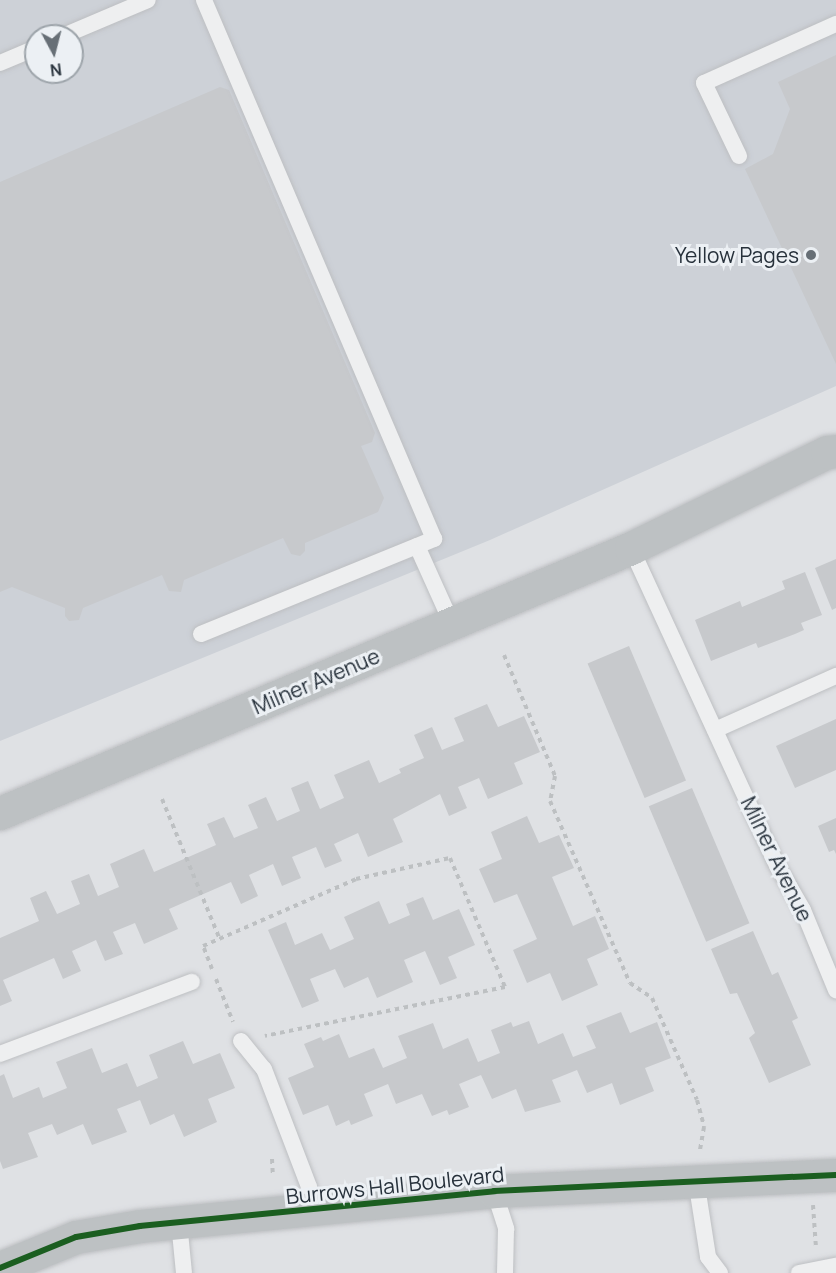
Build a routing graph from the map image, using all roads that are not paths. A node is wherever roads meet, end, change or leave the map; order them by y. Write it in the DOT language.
graph roads {
  1 [pos="148,0"];
  2 [pos="204,0"];
  3 [pos="836,24"];
  4 [pos="84,27"];
  5 [pos="24,53"];
  6 [pos="0,63"];
  7 [pos="740,156"];
  8 [pos="833,448"];
  9 [pos="417,546"];
  10 [pos="631,548"];
  11 [pos="452,624"];
  12 [pos="201,634"];
  13 [pos="836,676"];
  14 [pos="716,730"];
  15 [pos="0,813"];
  16 [pos="192,982"];
  17 [pos="836,990"];
  18 [pos="241,1041"];
  19 [pos="0,1054"];
  20 [pos="824,1176"];
  21 [pos="696,1180"];
  22 [pos="494,1191"];
  23 [pos="313,1210"];
  24 [pos="179,1222"];
  25 [pos="836,1266"];
  26 [pos="0,1268"];
  27 [pos="184,1273"];
  28 [pos="505,1273"];
  29 [pos="720,1273"];
  30 [pos="799,1273"];
  1 -- 4 [label="lane"];
  2 -- 9 [label="lane"];
  3 -- 7 [label="lane"];
  5 -- 6 [label="lane"];
  8 -- 10 [label="main road, Milner Avenue"];
  9 -- 11 [label="lane"];
  9 -- 12 [label="lane"];
  10 -- 11 [label="main road, Milner Avenue"];
  10 -- 14 [label="lane, Milner Avenue"];
  11 -- 15 [label="main road, Milner Avenue"];
  13 -- 14 [label="lane"];
  14 -- 17 [label="lane, Milner Avenue"];
  16 -- 19 [label="lane"];
  18 -- 23 [label="lane"];
  20 -- 21 [label="main road, Burrows Hall Boulevard"];
  21 -- 22 [label="main road, Burrows Hall Boulevard"];
  21 -- 29 [label="lane"];
  22 -- 23 [label="main road, Burrows Hall Boulevard"];
  22 -- 28 [label="lane"];
  23 -- 24 [label="main road, Burrows Hall Boulevard"];
  24 -- 26 [label="main road, Burrows Hall Boulevard"];
  24 -- 27 [label="lane"];
  25 -- 30 [label="lane"];
}
